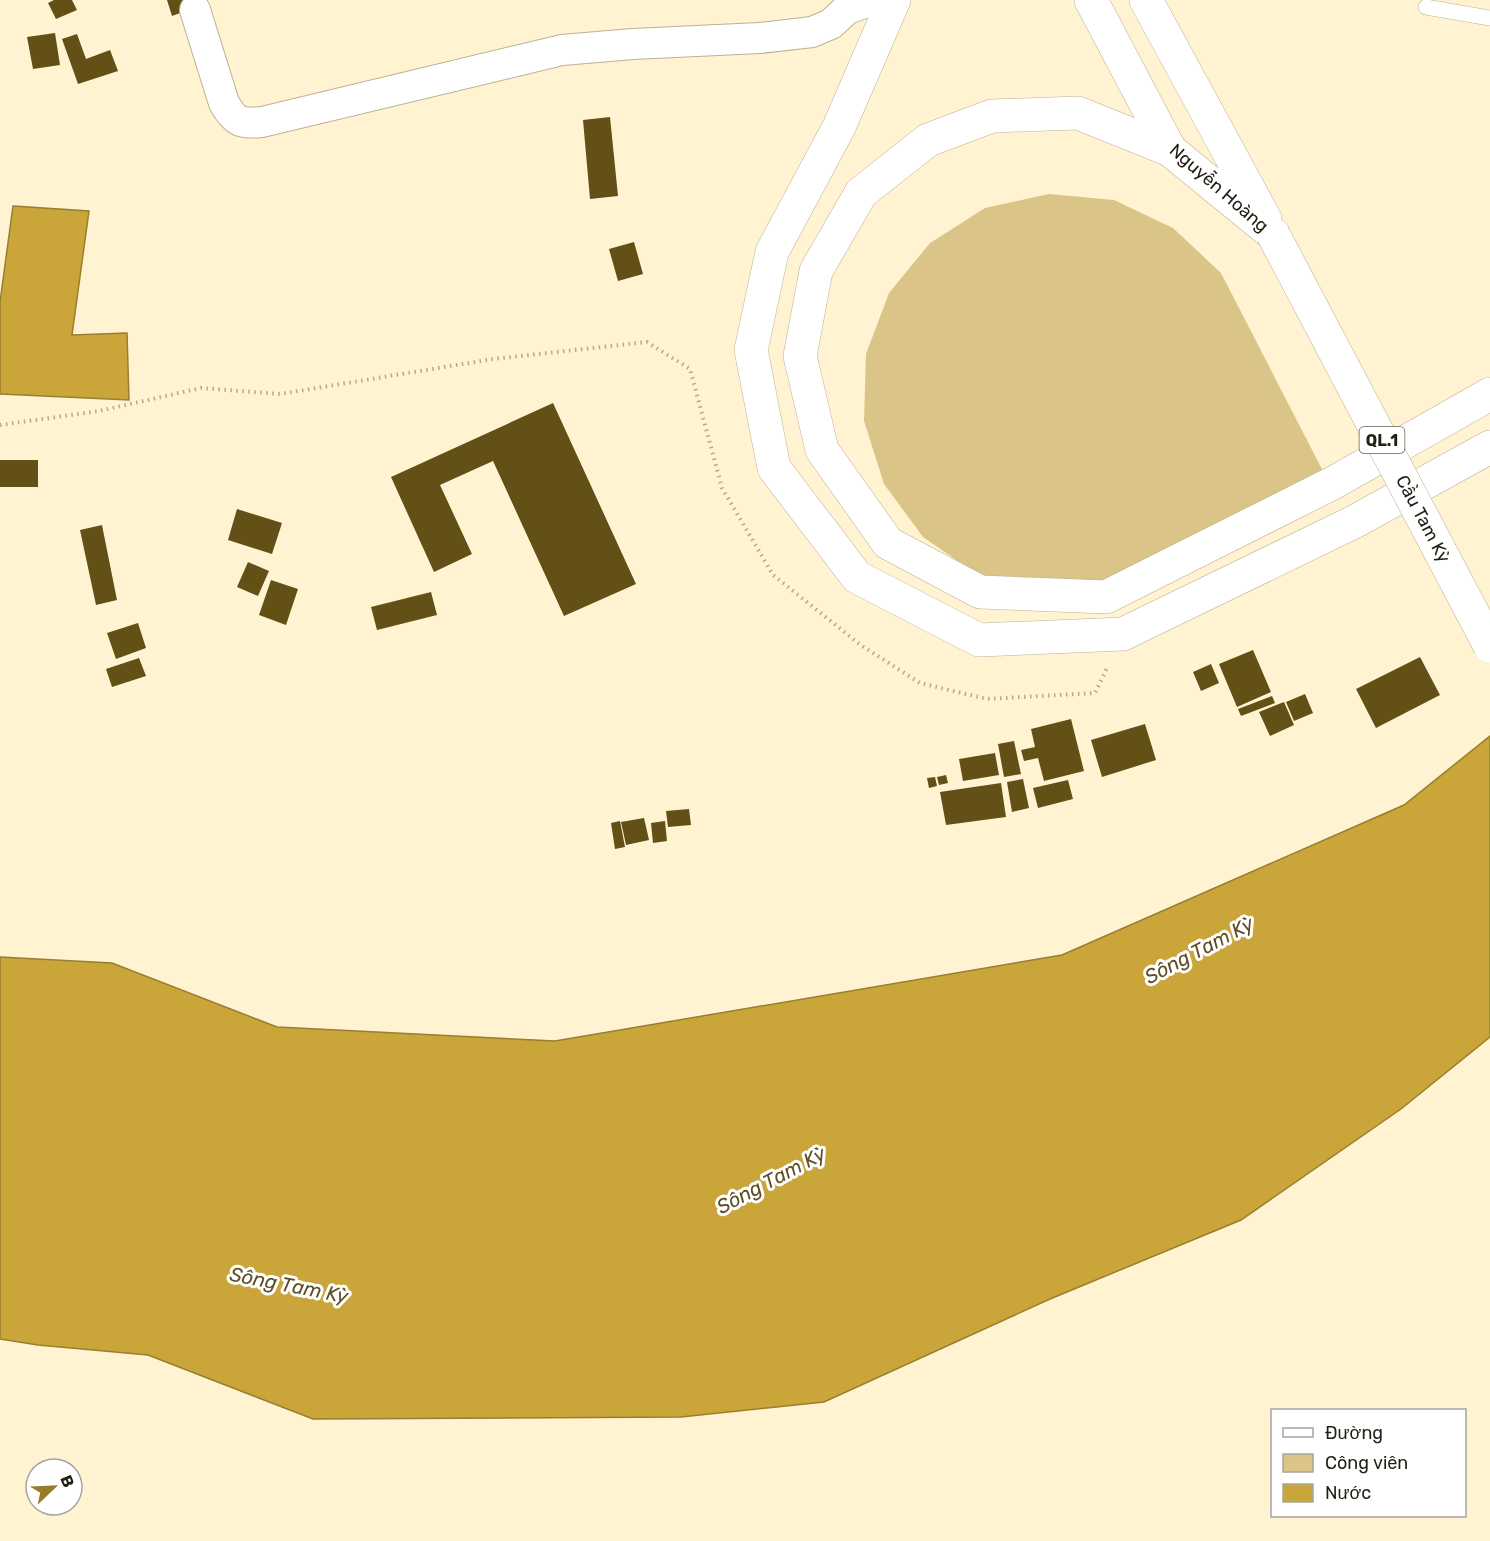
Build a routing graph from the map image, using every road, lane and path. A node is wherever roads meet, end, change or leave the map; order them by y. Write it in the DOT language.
graph roads {
  1 [pos="873,0"];
  2 [pos="894,0"];
  3 [pos="1091,0"];
  4 [pos="1146,0"];
  5 [pos="1426,7"];
  6 [pos="195,10"];
  7 [pos="1490,18"];
  8 [pos="1170,150"];
  9 [pos="1273,234"];
  10 [pos="1490,394"];
  11 [pos="0,425"];
  12 [pos="1490,447"];
  13 [pos="1123,634"];
  14 [pos="1490,646"];
  1 -- 6 [label="street"];
  2 -- 13 [label="highway"];
  3 -- 8 [label="highway, Nguyễn Hoàng / QL.1"];
  4 -- 9 [label="highway, Nguyễn Hoàng / QL.1"];
  5 -- 7 [label="lane"];
  8 -- 9 [label="highway, Nguyễn Hoàng / QL.1"];
  8 -- 10 [label="highway"];
  9 -- 14 [label="highway, Cầu Tam Kỳ / QL.1, bridge"];
  11 -- 13 [label="path"];
  12 -- 13 [label="highway"];
}
